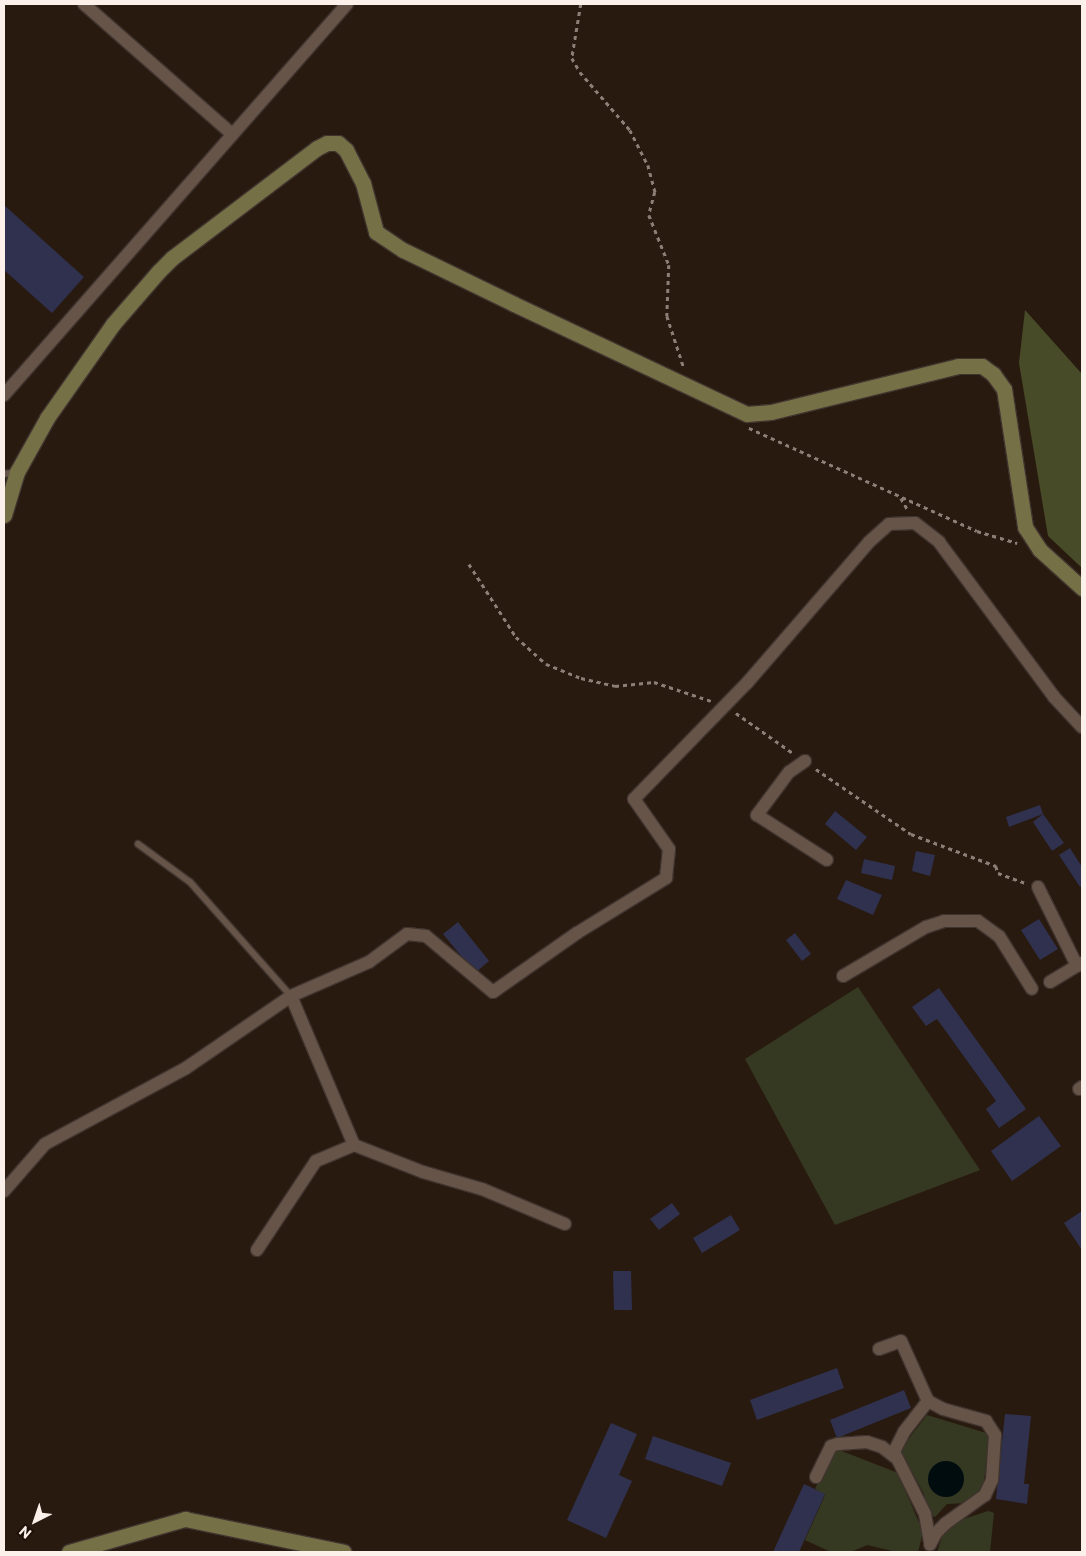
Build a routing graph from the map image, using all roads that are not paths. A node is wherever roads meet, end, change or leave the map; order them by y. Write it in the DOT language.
graph roads {
  1 [pos="84,4"];
  2 [pos="347,4"];
  3 [pos="232,134"];
  4 [pos="4,395"];
  5 [pos="10,473"];
  6 [pos="4,515"];
  7 [pos="1082,588"];
  8 [pos="1082,728"];
  9 [pos="805,761"];
  10 [pos="138,844"];
  11 [pos="827,860"];
  12 [pos="1038,887"];
  13 [pos="1080,965"];
  14 [pos="843,976"];
  15 [pos="1050,982"];
  16 [pos="1032,990"];
  17 [pos="291,996"];
  18 [pos="354,1145"];
  19 [pos="4,1191"];
  20 [pos="565,1224"];
  21 [pos="257,1250"];
  22 [pos="878,1349"];
  23 [pos="928,1401"];
  24 [pos="895,1457"];
  25 [pos="816,1477"];
  26 [pos="929,1549"];
  27 [pos="69,1552"];
  28 [pos="344,1552"];
  1 -- 3 [label="street"];
  2 -- 3 [label="street"];
  3 -- 4 [label="street"];
  5 -- 6 [label="street"];
  5 -- 7 [label="street"];
  8 -- 17 [label="street"];
  9 -- 11 [label="street"];
  10 -- 17 [label="lane"];
  12 -- 13 [label="street"];
  13 -- 15 [label="street"];
  14 -- 16 [label="street"];
  17 -- 18 [label="street"];
  17 -- 19 [label="street"];
  18 -- 20 [label="street"];
  18 -- 21 [label="street"];
  22 -- 23 [label="street"];
  23 -- 24 [label="street"];
  23 -- 26 [label="street"];
  24 -- 25 [label="street"];
  24 -- 26 [label="street"];
  27 -- 28 [label="street"];
}
